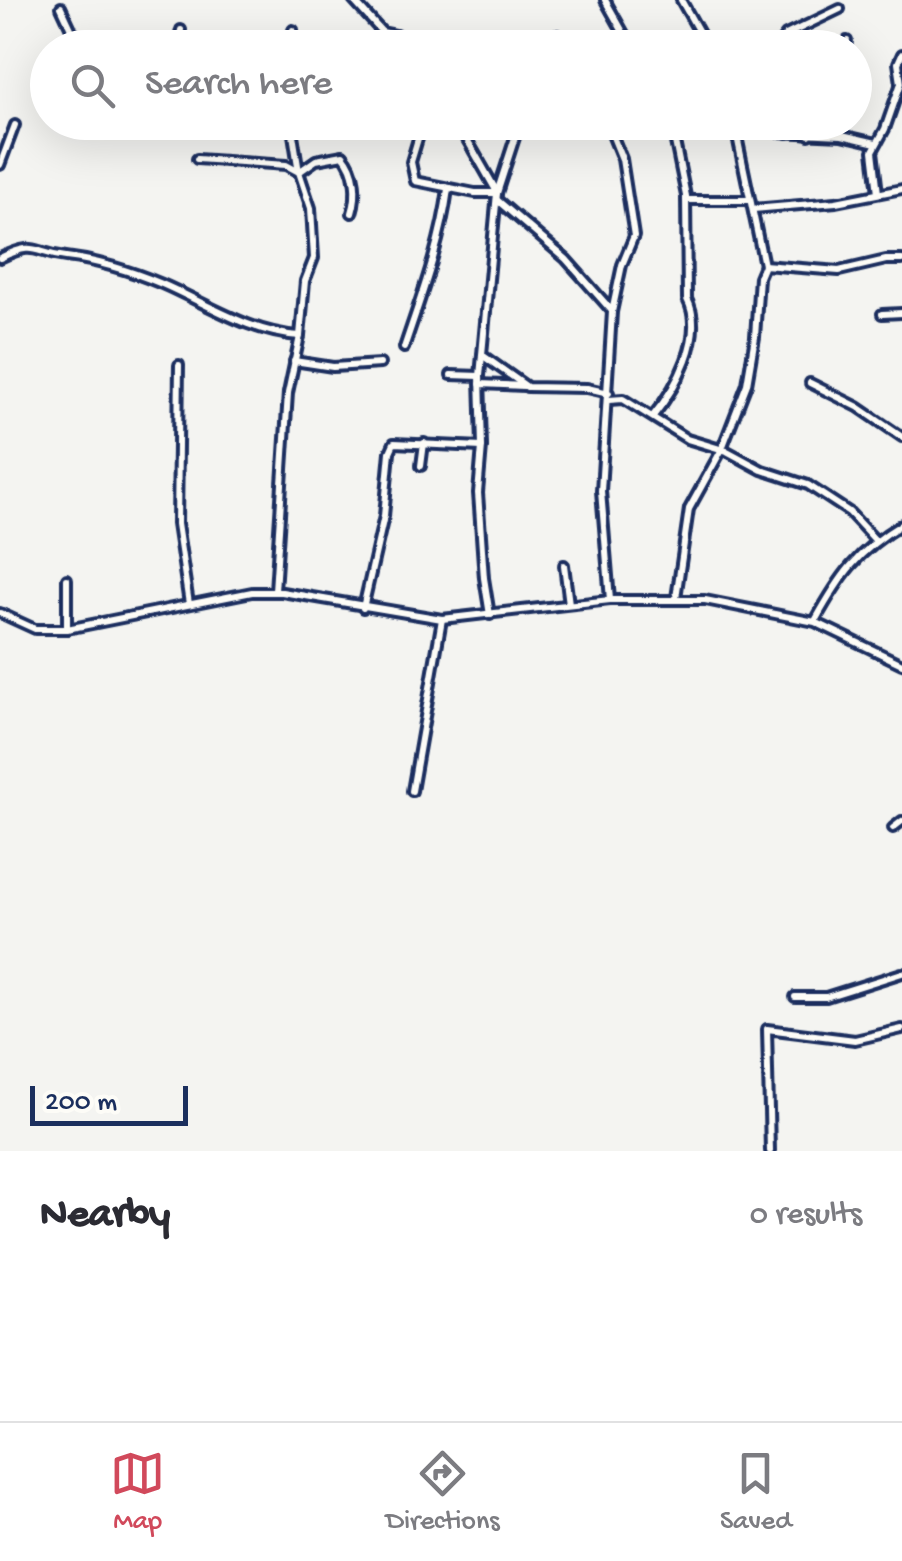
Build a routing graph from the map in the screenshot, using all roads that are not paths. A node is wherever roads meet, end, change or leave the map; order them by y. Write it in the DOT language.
graph roads {
  1 [pos="353,0"];
  2 [pos="604,0"];
  3 [pos="681,0"];
  4 [pos="61,6"];
  5 [pos="840,9"];
  6 [pos="72,30"];
  7 [pos="380,30"];
  8 [pos="622,30"];
  9 [pos="698,30"];
  10 [pos="796,30"];
  11 [pos="902,54"];
  12 [pos="15,125"];
  13 [pos="293,140"];
  14 [pos="418,140"];
  15 [pos="467,140"];
  16 [pos="512,140"];
  17 [pos="614,140"];
  18 [pos="675,140"];
  19 [pos="738,140"];
  20 [pos="859,140"];
  21 [pos="876,144"];
  22 [pos="196,159"];
  23 [pos="0,165"];
  24 [pos="299,172"];
  25 [pos="448,189"];
  26 [pos="902,189"];
  27 [pos="878,193"];
  28 [pos="497,196"];
  29 [pos="686,200"];
  30 [pos="749,200"];
  31 [pos="753,209"];
  32 [pos="352,213"];
  33 [pos="0,258"];
  34 [pos="902,260"];
  35 [pos="764,265"];
  36 [pos="612,312"];
  37 [pos="902,313"];
  38 [pos="882,314"];
  39 [pos="300,336"];
  40 [pos="404,348"];
  41 [pos="482,354"];
  42 [pos="294,361"];
  43 [pos="380,364"];
  44 [pos="180,365"];
  45 [pos="451,375"];
  46 [pos="480,380"];
  47 [pos="810,384"];
  48 [pos="527,386"];
  49 [pos="608,397"];
  50 [pos="653,416"];
  51 [pos="902,436"];
  52 [pos="424,443"];
  53 [pos="482,447"];
  54 [pos="721,451"];
  55 [pos="421,466"];
  56 [pos="902,524"];
  57 [pos="875,540"];
  58 [pos="564,565"];
  59 [pos="67,579"];
  60 [pos="275,591"];
  61 [pos="676,598"];
  62 [pos="610,600"];
  63 [pos="189,604"];
  64 [pos="569,604"];
  65 [pos="362,608"];
  66 [pos="0,613"];
  67 [pos="490,615"];
  68 [pos="442,619"];
  69 [pos="815,622"];
  70 [pos="67,629"];
  71 [pos="902,664"];
  72 [pos="412,791"];
  73 [pos="902,820"];
  74 [pos="893,828"];
  75 [pos="902,973"];
  76 [pos="795,997"];
  77 [pos="902,1029"];
  78 [pos="770,1151"];
  1 -- 7 [label="street"];
  2 -- 8 [label="street"];
  3 -- 9 [label="street"];
  4 -- 6 [label="street"];
  5 -- 10 [label="street"];
  11 -- 21 [label="street"];
  12 -- 23 [label="street"];
  13 -- 24 [label="street"];
  14 -- 25 [label="street"];
  15 -- 28 [label="street"];
  16 -- 28 [label="street"];
  17 -- 36 [label="street"];
  18 -- 29 [label="street"];
  19 -- 30 [label="street"];
  20 -- 21 [label="street"];
  21 -- 27 [label="street"];
  22 -- 24 [label="street"];
  24 -- 32 [label="street"];
  24 -- 39 [label="street"];
  25 -- 28 [label="street"];
  25 -- 40 [label="street"];
  26 -- 27 [label="street"];
  27 -- 31 [label="street"];
  28 -- 36 [label="street"];
  28 -- 41 [label="street"];
  29 -- 30 [label="street"];
  29 -- 50 [label="street"];
  30 -- 31 [label="street"];
  31 -- 35 [label="street"];
  33 -- 39 [label="street"];
  34 -- 35 [label="street"];
  35 -- 54 [label="street"];
  36 -- 49 [label="street"];
  37 -- 38 [label="street"];
  39 -- 42 [label="street"];
  41 -- 46 [label="street"];
  41 -- 48 [label="street"];
  42 -- 43 [label="street"];
  42 -- 60 [label="street"];
  44 -- 63 [label="street"];
  45 -- 46 [label="street"];
  46 -- 48 [label="street"];
  46 -- 53 [label="street"];
  47 -- 51 [label="street"];
  48 -- 49 [label="street"];
  49 -- 50 [label="street"];
  49 -- 62 [label="street"];
  50 -- 54 [label="street"];
  52 -- 53 [label="street"];
  52 -- 55 [label="street"];
  52 -- 65 [label="street"];
  53 -- 67 [label="street"];
  54 -- 57 [label="street"];
  54 -- 61 [label="street"];
  56 -- 57 [label="street"];
  57 -- 69 [label="street"];
  58 -- 64 [label="street"];
  59 -- 70 [label="street"];
  60 -- 63 [label="street"];
  60 -- 65 [label="street"];
  61 -- 62 [label="street"];
  61 -- 69 [label="street"];
  62 -- 64 [label="street"];
  63 -- 70 [label="street"];
  64 -- 67 [label="street"];
  65 -- 68 [label="street"];
  66 -- 70 [label="street"];
  67 -- 68 [label="street"];
  68 -- 72 [label="street"];
  69 -- 71 [label="street"];
  73 -- 74 [label="street"];
  75 -- 76 [label="street"];
  77 -- 78 [label="street"];
}
